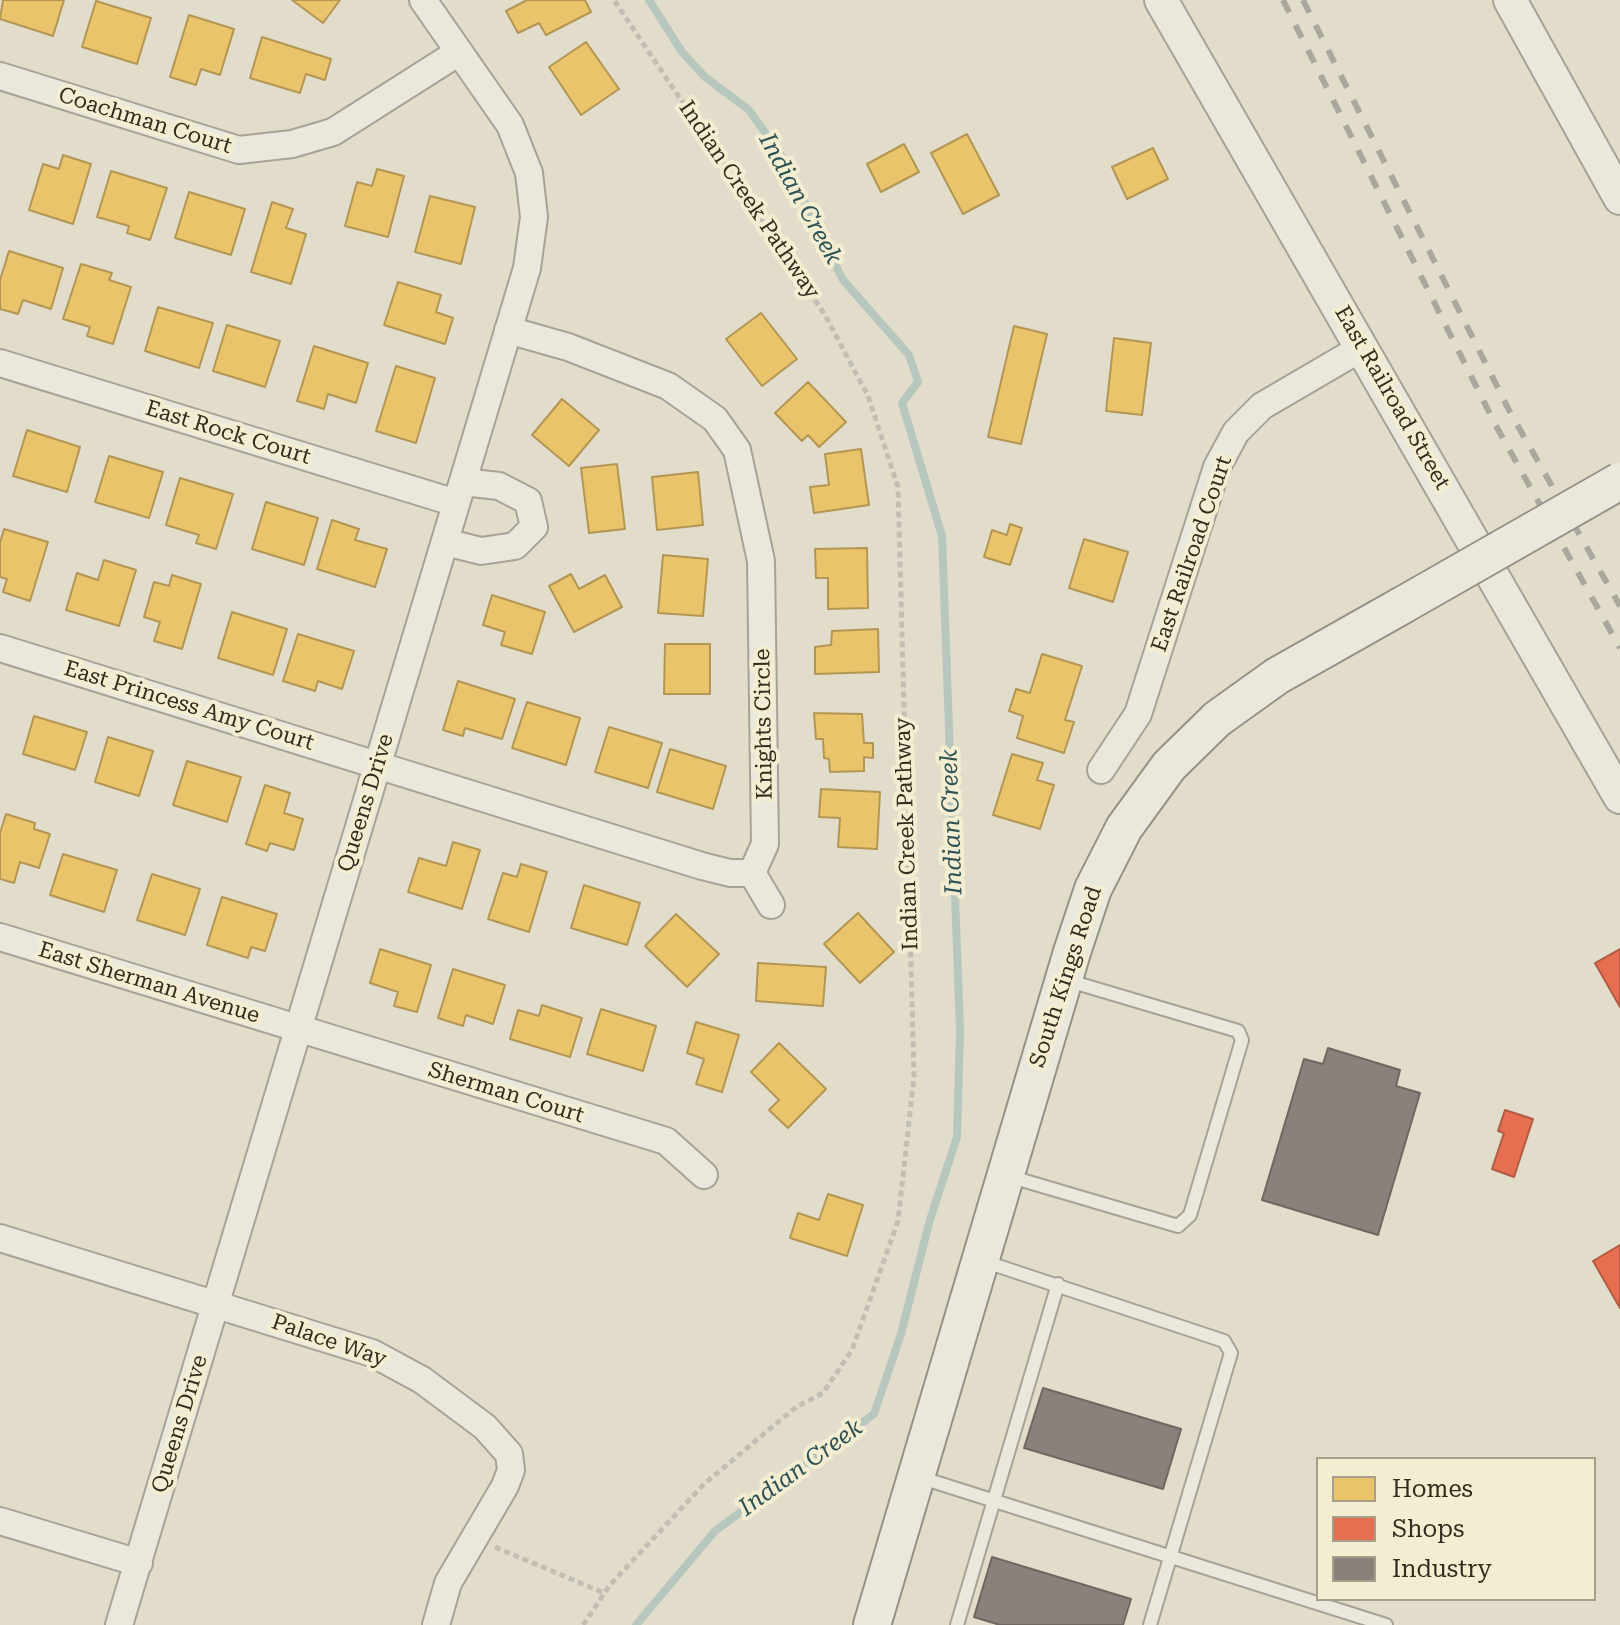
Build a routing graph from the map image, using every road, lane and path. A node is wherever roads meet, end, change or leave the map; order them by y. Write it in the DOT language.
graph roads {
  1 [pos="423,0"];
  2 [pos="614,0"];
  3 [pos="1161,0"];
  4 [pos="1510,0"];
  5 [pos="459,52"];
  6 [pos="0,76"];
  7 [pos="1620,198"];
  8 [pos="508,330"];
  9 [pos="1363,347"];
  10 [pos="0,363"];
  11 [pos="1620,481"];
  12 [pos="460,492"];
  13 [pos="445,542"];
  14 [pos="0,648"];
  15 [pos="377,765"];
  16 [pos="1101,770"];
  17 [pos="1620,797"];
  18 [pos="752,873"];
  19 [pos="771,905"];
  20 [pos="0,937"];
  21 [pos="1063,979"];
  22 [pos="298,1030"];
  23 [pos="1003,1174"];
  24 [pos="704,1175"];
  25 [pos="0,1238"];
  26 [pos="980,1260"];
  27 [pos="1058,1284"];
  28 [pos="216,1304"];
  29 [pos="916,1476"];
  30 [pos="994,1500"];
  31 [pos="0,1521"];
  32 [pos="473,1538"];
  33 [pos="1173,1558"];
  34 [pos="139,1563"];
  35 [pos="604,1593"];
  36 [pos="119,1625"];
  37 [pos="436,1625"];
  38 [pos="583,1625"];
  39 [pos="872,1625"];
  40 [pos="957,1625"];
  41 [pos="1150,1625"];
  42 [pos="1386,1625"];
  1 -- 5 [label="street, Queens Drive"];
  2 -- 35 [label="path, Indian Creek Pathway"];
  3 -- 9 [label="street, East Railroad Street"];
  4 -- 7 [label="street"];
  5 -- 6 [label="street, Coachman Court"];
  5 -- 8 [label="street, Queens Drive"];
  8 -- 12 [label="street, Queens Drive"];
  8 -- 18 [label="street, Knights Circle"];
  9 -- 16 [label="street, East Railroad Court"];
  9 -- 17 [label="street, East Railroad Street"];
  10 -- 12 [label="street, East Rock Court"];
  11 -- 21 [label="main road, South Kings Road, bridge"];
  12 -- 13 [label="street, Queens Drive"];
  12 -- 13 [label="street"];
  13 -- 15 [label="street, Queens Drive"];
  14 -- 15 [label="street, East Princess Amy Court"];
  15 -- 18 [label="street"];
  15 -- 22 [label="street, Queens Drive"];
  18 -- 19 [label="street"];
  20 -- 22 [label="street, East Sherman Avenue"];
  21 -- 23 [label="main road, South Kings Road"];
  21 -- 23 [label="lane"];
  22 -- 24 [label="street, Sherman Court"];
  22 -- 28 [label="street, Queens Drive"];
  23 -- 26 [label="main road, South Kings Road"];
  25 -- 28 [label="street, Palace Way"];
  26 -- 27 [label="lane"];
  26 -- 29 [label="main road, South Kings Road"];
  27 -- 30 [label="lane"];
  27 -- 33 [label="lane"];
  28 -- 32 [label="street, Palace Way"];
  28 -- 34 [label="street, Queens Drive"];
  29 -- 30 [label="lane"];
  29 -- 39 [label="main road, South Kings Road"];
  30 -- 33 [label="lane"];
  30 -- 40 [label="lane"];
  31 -- 34 [label="street"];
  32 -- 35 [label="path"];
  32 -- 37 [label="street, Palace Way"];
  33 -- 41 [label="lane"];
  33 -- 42 [label="lane"];
  34 -- 36 [label="street, Queens Drive"];
  35 -- 38 [label="path, Indian Creek Pathway"];
}
